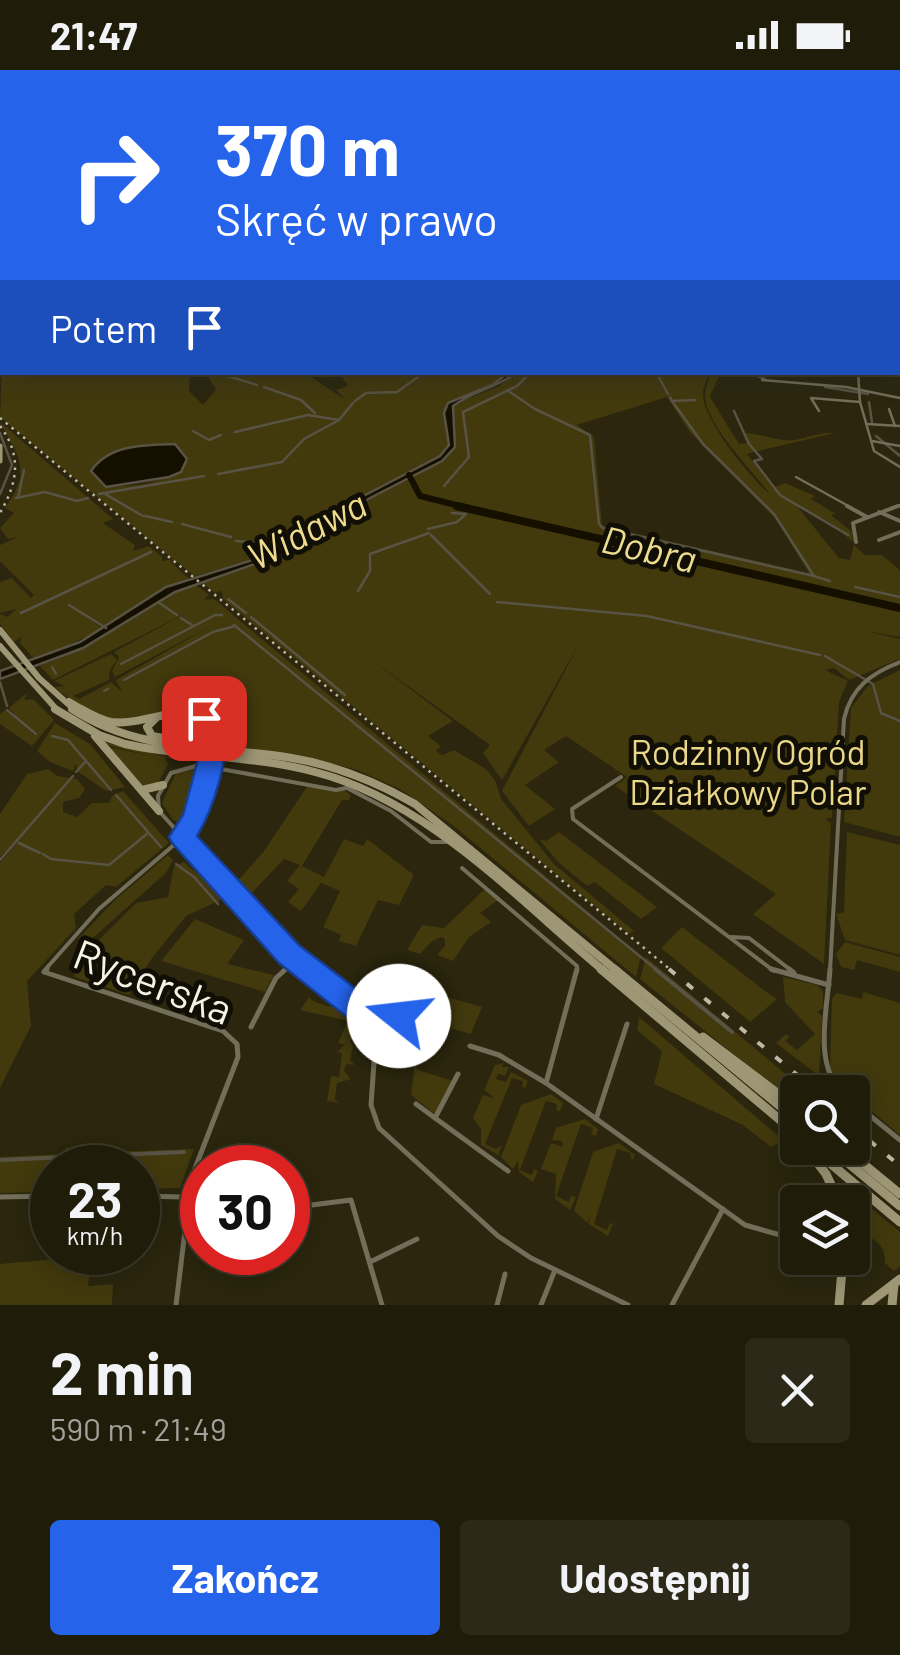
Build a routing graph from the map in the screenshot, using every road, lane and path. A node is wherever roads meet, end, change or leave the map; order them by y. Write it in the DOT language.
graph roads {
  1 [pos="858,375"];
  2 [pos="762,380"];
  3 [pos="859,391"];
  4 [pos="900,398"];
  5 [pos="860,402"];
  6 [pos="889,409"];
  7 [pos="819,411"];
  8 [pos="868,424"];
  9 [pos="898,426"];
  10 [pos="870,435"];
  11 [pos="878,436"];
  12 [pos="872,444"];
  13 [pos="0,446"];
  14 [pos="900,446"];
  15 [pos="0,461"];
  16 [pos="900,467"];
  17 [pos="796,477"];
  18 [pos="900,505"];
  19 [pos="879,512"];
  20 [pos="867,517"];
  21 [pos="900,521"];
  22 [pos="900,532"];
  23 [pos="879,540"];
  24 [pos="856,542"];
  25 [pos="0,630"];
  26 [pos="0,647"];
  27 [pos="900,662"];
  28 [pos="50,689"];
  29 [pos="163,715"];
  30 [pos="91,732"];
  31 [pos="241,752"];
  32 [pos="320,772"];
  33 [pos="622,778"];
  34 [pos="163,785"];
  35 [pos="346,788"];
  36 [pos="140,790"];
  37 [pos="160,811"];
  38 [pos="192,825"];
  39 [pos="175,828"];
  40 [pos="183,837"];
  41 [pos="451,843"];
  42 [pos="462,868"];
  43 [pos="731,938"];
  44 [pos="296,960"];
  45 [pos="796,975"];
  46 [pos="829,985"];
  47 [pos="372,1018"];
  48 [pos="627,1024"];
  49 [pos="683,1024"];
  50 [pos="251,1027"];
  51 [pos="435,1035"];
  52 [pos="470,1046"];
  53 [pos="458,1074"];
  54 [pos="830,1075"];
  55 [pos="546,1084"];
  56 [pos="780,1093"];
  57 [pos="416,1104"];
  58 [pos="780,1115"];
  59 [pos="870,1115"];
  60 [pos="780,1117"];
  61 [pos="435,1118"];
  62 [pos="596,1119"];
  63 [pos="900,1140"];
  64 [pos="203,1145"];
  65 [pos="830,1165"];
  66 [pos="851,1165"];
  67 [pos="865,1165"];
  68 [pos="508,1171"];
  69 [pos="900,1194"];
  70 [pos="30,1196"];
  71 [pos="0,1197"];
  72 [pos="310,1205"];
  73 [pos="900,1206"];
  74 [pos="723,1210"];
  75 [pos="900,1222"];
  76 [pos="780,1235"];
  77 [pos="416,1239"];
  78 [pos="370,1262"];
  79 [pos="556,1270"];
  80 [pos="180,1272"];
  81 [pos="505,1274"];
  82 [pos="843,1275"];
  83 [pos="897,1282"];
  84 [pos="176,1305"];
  85 [pos="382,1305"];
  86 [pos="497,1305"];
  87 [pos="541,1305"];
  88 [pos="628,1305"];
  89 [pos="672,1305"];
  90 [pos="839,1305"];
  91 [pos="866,1305"];
  92 [pos="892,1305"];
  1 -- 3 [label="street"];
  2 -- 3 [label="street"];
  3 -- 4 [label="street"];
  3 -- 5 [label="street"];
  5 -- 7 [label="street"];
  5 -- 8 [label="street"];
  6 -- 9 [label="street"];
  8 -- 9 [label="street"];
  8 -- 10 [label="street"];
  10 -- 11 [label="street"];
  10 -- 12 [label="street"];
  12 -- 14 [label="street"];
  12 -- 16 [label="street"];
  13 -- 15 [label="main road"];
  17 -- 20 [label="street"];
  18 -- 19 [label="street"];
  19 -- 20 [label="street"];
  19 -- 21 [label="street"];
  20 -- 24 [label="street"];
  22 -- 23 [label="street"];
  25 -- 28 [label="main road"];
  26 -- 30 [label="main road"];
  27 -- 46 [label="street"];
  28 -- 29 [label="main road"];
  28 -- 31 [label="main road"];
  29 -- 31 [label="main road"];
  29 -- 38 [label="main road, bridge"];
  30 -- 32 [label="main road"];
  30 -- 36 [label="main road"];
  31 -- 49 [label="main road"];
  32 -- 35 [label="street"];
  32 -- 41 [label="main road"];
  33 -- 43 [label="street"];
  34 -- 35 [label="street"];
  34 -- 36 [label="main road"];
  34 -- 37 [label="street"];
  35 -- 41 [label="street"];
  36 -- 37 [label="main road"];
  37 -- 39 [label="street"];
  38 -- 39 [label="street"];
  38 -- 40 [label="main road"];
  39 -- 40 [label="street"];
  40 -- 44 [label="street"];
  40 -- 64 [label="street, Rycerska"];
  41 -- 60 [label="main road"];
  42 -- 55 [label="street"];
  43 -- 45 [label="street"];
  43 -- 45 [label="street"];
  44 -- 47 [label="street"];
  44 -- 50 [label="street"];
  45 -- 46 [label="street"];
  46 -- 54 [label="street"];
  47 -- 51 [label="street"];
  47 -- 79 [label="street"];
  48 -- 62 [label="street"];
  49 -- 56 [label="main road"];
  49 -- 58 [label="main road"];
  52 -- 55 [label="street"];
  53 -- 61 [label="street"];
  55 -- 62 [label="street"];
  57 -- 61 [label="street"];
  59 -- 63 [label="street"];
  61 -- 68 [label="street"];
  62 -- 74 [label="street"];
  65 -- 75 [label="main road"];
  66 -- 73 [label="main road"];
  67 -- 69 [label="main road"];
  70 -- 71 [label="street"];
  72 -- 78 [label="street"];
  74 -- 76 [label="street"];
  74 -- 89 [label="street"];
  77 -- 78 [label="street"];
  78 -- 85 [label="street"];
  79 -- 87 [label="street"];
  79 -- 88 [label="street"];
  80 -- 84 [label="street"];
  81 -- 86 [label="street"];
  82 -- 90 [label="main road"];
  83 -- 91 [label="street"];
  83 -- 92 [label="main road"];
}
